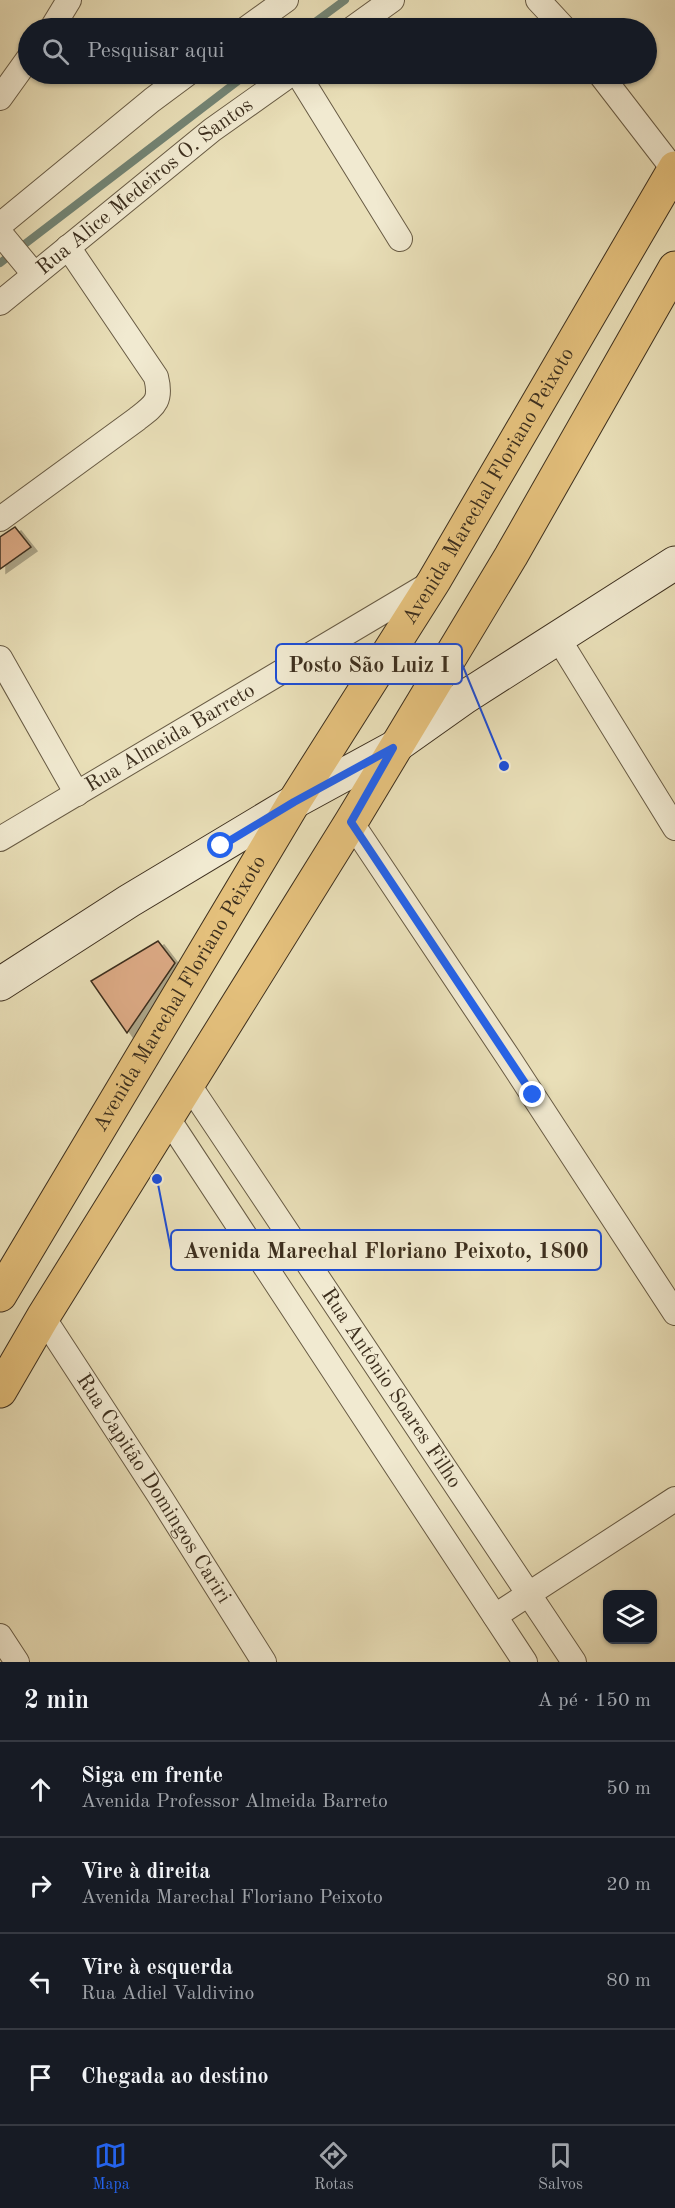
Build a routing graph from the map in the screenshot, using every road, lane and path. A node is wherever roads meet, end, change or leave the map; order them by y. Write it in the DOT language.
graph roads {
  1 [pos="69,0"];
  2 [pos="286,0"];
  3 [pos="392,0"];
  4 [pos="538,0"];
  5 [pos="57,18"];
  6 [pos="261,18"];
  7 [pos="367,18"];
  8 [pos="555,18"];
  9 [pos="18,73"];
  10 [pos="174,84"];
  11 [pos="277,84"];
  12 [pos="304,84"];
  13 [pos="608,84"];
  14 [pos="0,98"];
  15 [pos="674,169"];
  16 [pos="2,233"];
  17 [pos="400,239"];
  18 [pos="68,247"];
  19 [pos="29,268"];
  20 [pos="675,268"];
  21 [pos="0,303"];
  22 [pos="0,519"];
  23 [pos="675,563"];
  24 [pos="434,581"];
  25 [pos="558,638"];
  26 [pos="0,658"];
  27 [pos="393,748"];
  28 [pos="77,794"];
  29 [pos="294,802"];
  30 [pos="351,822"];
  31 [pos="675,828"];
  32 [pos="0,840"];
  33 [pos="0,984"];
  34 [pos="187,1082"];
  35 [pos="167,1117"];
  36 [pos="0,1295"];
  37 [pos="675,1313"];
  38 [pos="43,1317"];
  39 [pos="0,1391"];
  40 [pos="675,1499"];
  41 [pos="530,1594"];
  42 [pos="495,1616"];
  43 [pos="0,1636"];
  44 [pos="17,1662"];
  45 [pos="264,1662"];
  46 [pos="525,1662"];
  47 [pos="574,1662"];
  1 -- 5 [label="street"];
  2 -- 6 [label="street"];
  3 -- 7 [label="street"];
  4 -- 8 [label="street"];
  9 -- 14 [label="street"];
  10 -- 16 [label="street"];
  11 -- 18 [label="street, Rua Alice Medeiros O. Santos"];
  12 -- 17 [label="street"];
  13 -- 15 [label="street"];
  15 -- 24 [label="main road, Avenida Marechal Floriano Peixoto"];
  16 -- 19 [label="street"];
  18 -- 19 [label="street, Rua Alice Medeiros O. Santos"];
  18 -- 22 [label="street"];
  19 -- 21 [label="street, Rua Alice Medeiros O. Santos"];
  20 -- 27 [label="main road"];
  23 -- 25 [label="main road"];
  24 -- 28 [label="street, Rua Almeida Barreto"];
  24 -- 29 [label="main road, Avenida Marechal Floriano Peixoto"];
  25 -- 27 [label="main road"];
  25 -- 31 [label="street"];
  26 -- 28 [label="street"];
  27 -- 29 [label="main road"];
  27 -- 30 [label="main road"];
  28 -- 32 [label="street, Rua Almeida Barreto"];
  29 -- 33 [label="main road"];
  29 -- 36 [label="main road, Avenida Marechal Floriano Peixoto"];
  30 -- 34 [label="main road"];
  30 -- 37 [label="street"];
  34 -- 35 [label="main road"];
  34 -- 41 [label="street, Rua Antônio Soares Filho"];
  35 -- 38 [label="main road"];
  35 -- 42 [label="street, Rua Antônio Soares Filho"];
  38 -- 39 [label="main road"];
  38 -- 45 [label="street, Rua Capitão Domingos Cariri"];
  40 -- 41 [label="street"];
  41 -- 42 [label="street"];
  41 -- 47 [label="street, Rua Antônio Soares Filho"];
  42 -- 46 [label="street, Rua Antônio Soares Filho"];
  43 -- 44 [label="street"];
}
